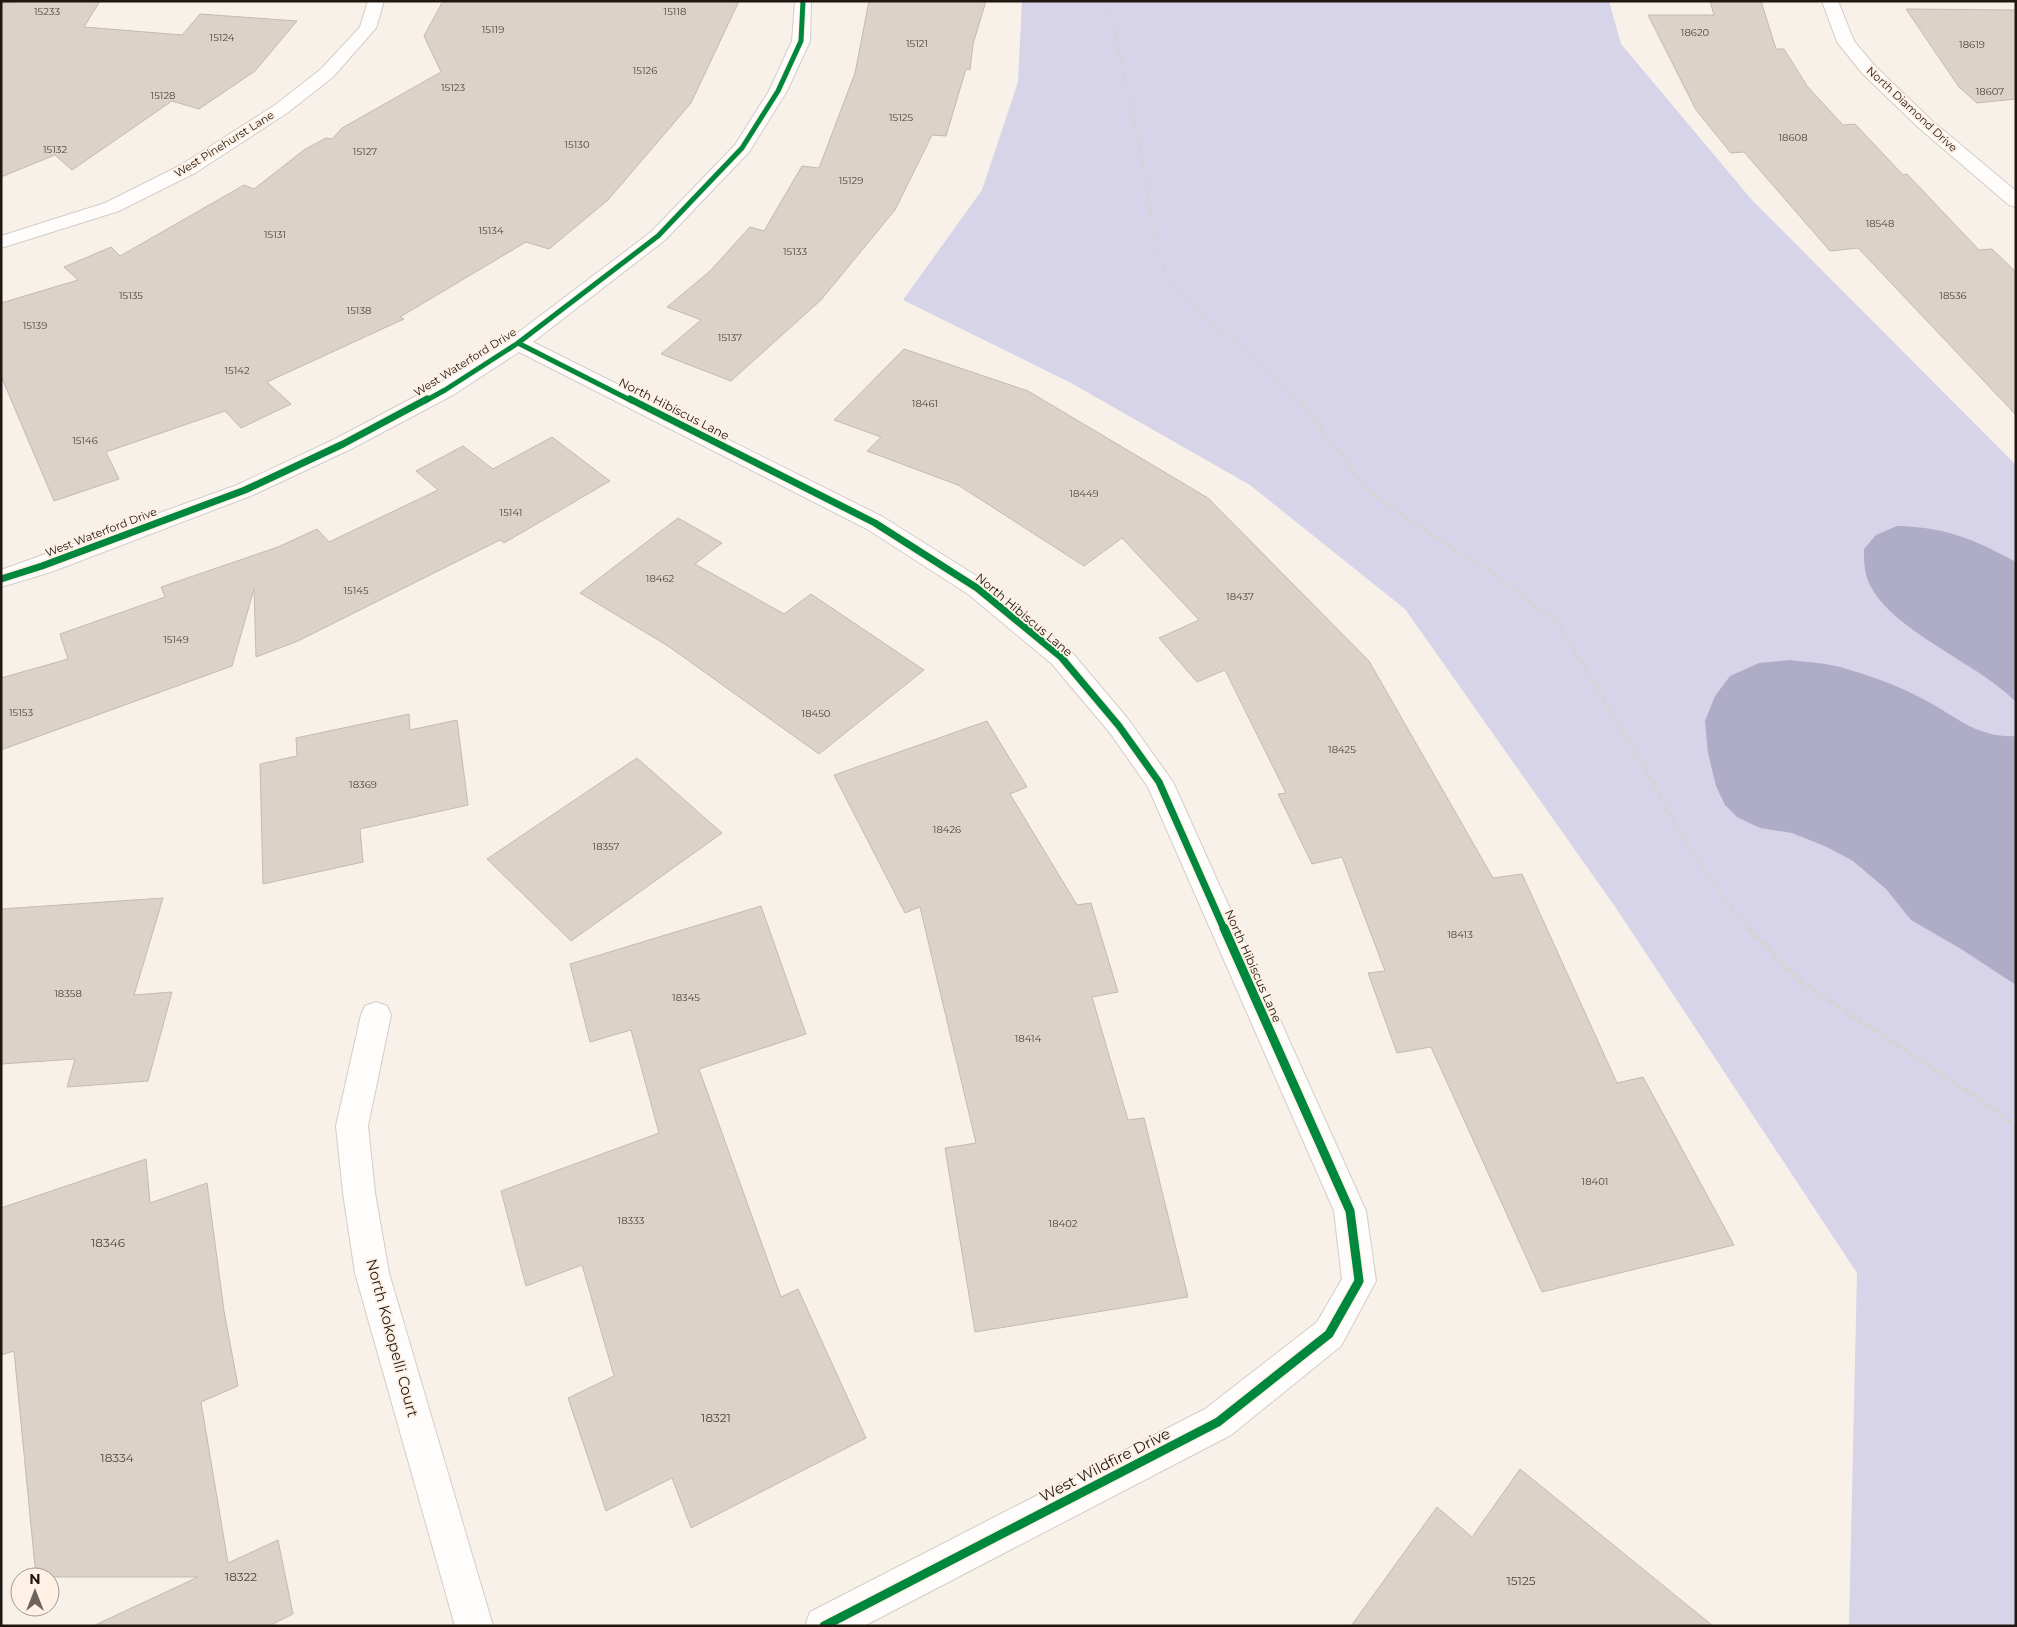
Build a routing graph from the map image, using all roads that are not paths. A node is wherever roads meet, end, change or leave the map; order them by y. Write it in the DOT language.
graph roads {
  1 [pos="376,1"];
  2 [pos="803,1"];
  3 [pos="1830,1"];
  4 [pos="2016,201"];
  5 [pos="1,242"];
  6 [pos="518,343"];
  7 [pos="1,579"];
  8 [pos="376,1015"];
  9 [pos="1360,1281"];
  10 [pos="474,1626"];
  11 [pos="824,1626"];
  1 -- 5 [label="street, West Pinehurst Lane"];
  2 -- 6 [label="street, West Waterford Drive"];
  3 -- 4 [label="street, North Diamond Drive"];
  6 -- 7 [label="street, West Waterford Drive"];
  6 -- 9 [label="street, North Hibiscus Lane"];
  8 -- 10 [label="street, North Kokopelli Court"];
  9 -- 11 [label="street, West Wildfire Drive"];
}
